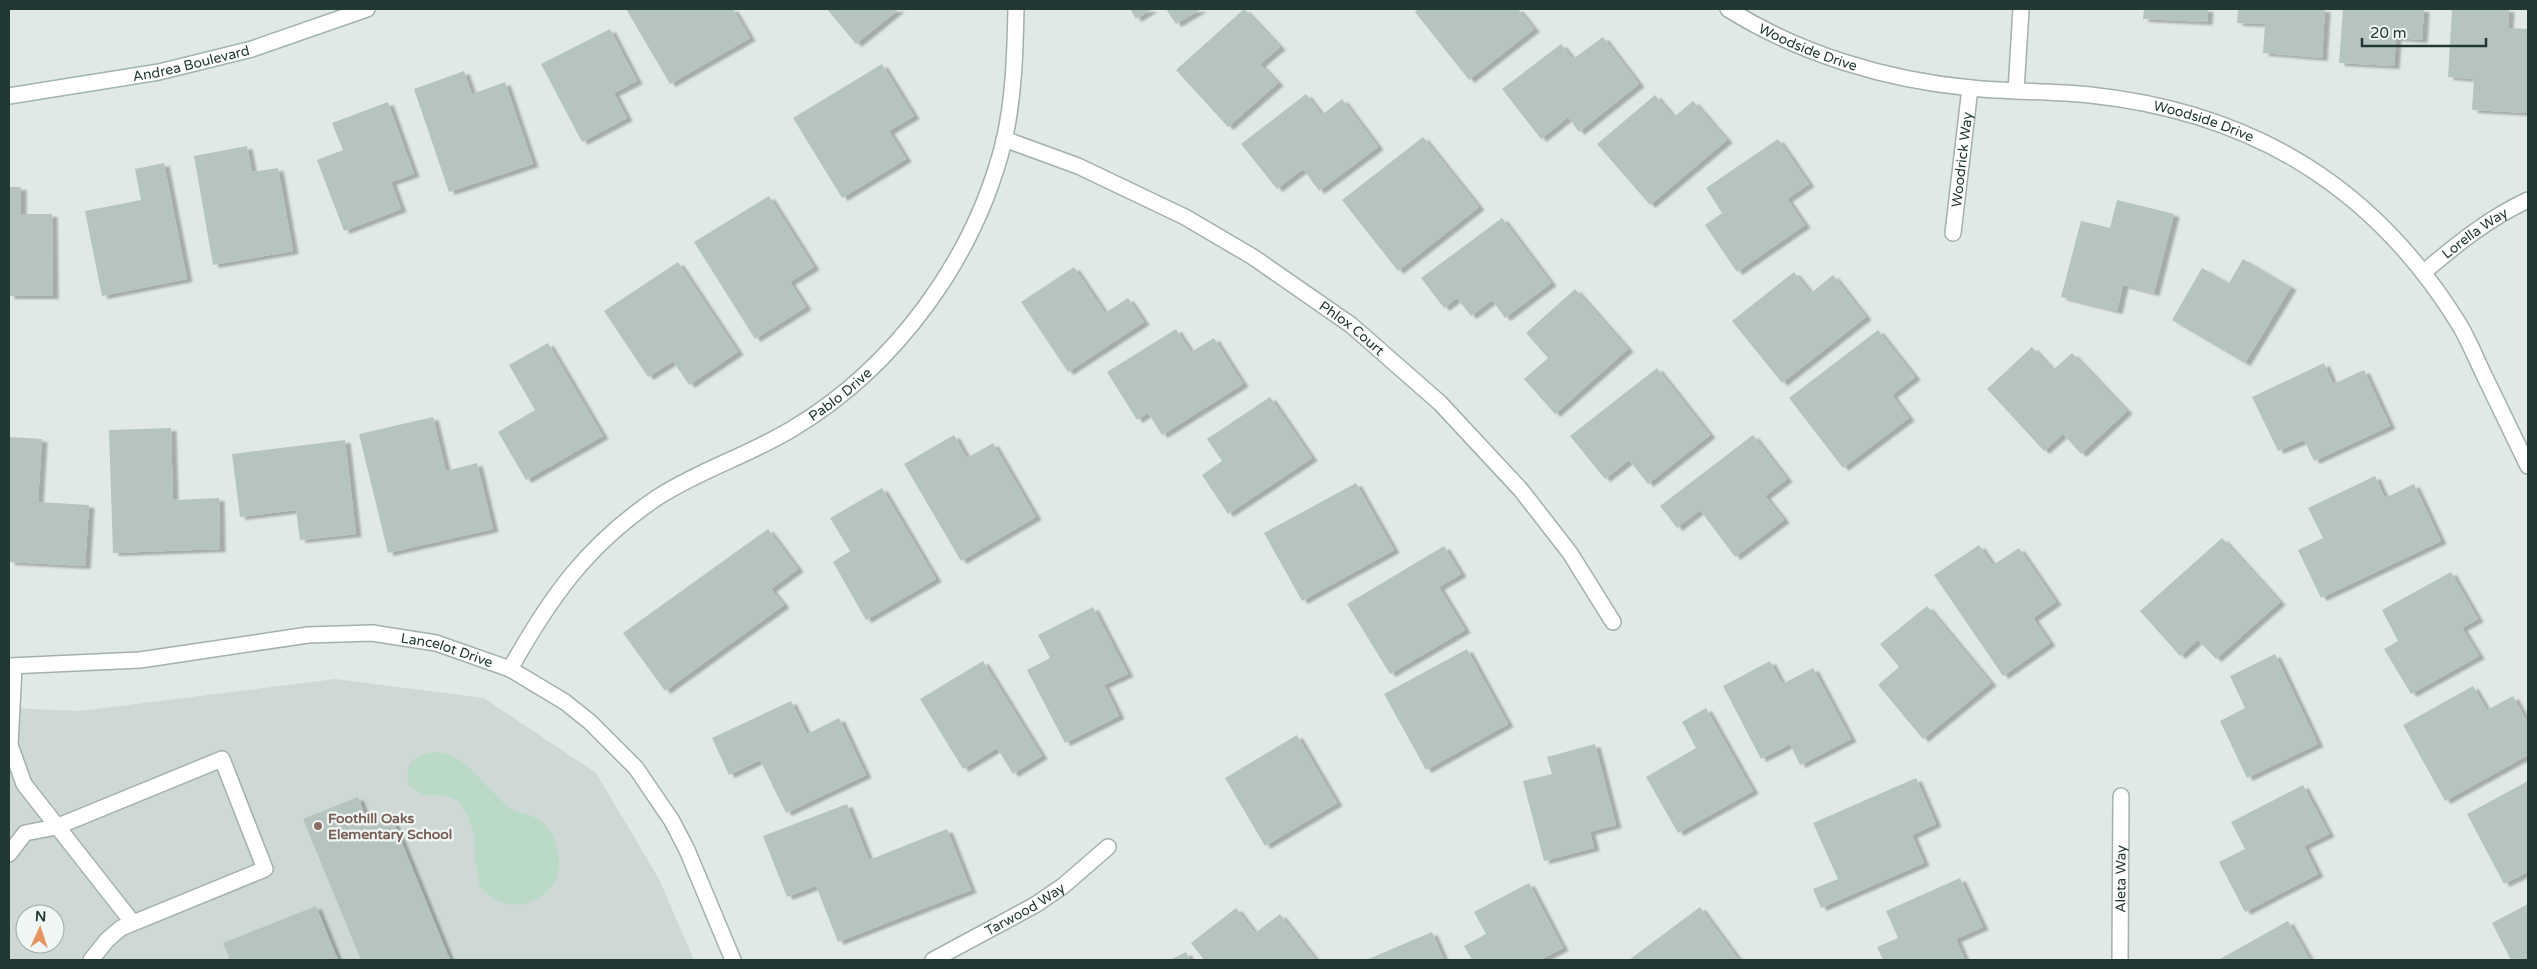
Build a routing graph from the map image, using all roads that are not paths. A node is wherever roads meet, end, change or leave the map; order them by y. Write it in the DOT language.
graph roads {
  1 [pos="367,9"];
  2 [pos="1016,9"];
  3 [pos="1728,9"];
  4 [pos="2021,9"];
  5 [pos="1970,88"];
  6 [pos="2016,91"];
  7 [pos="9,96"];
  8 [pos="1004,139"];
  9 [pos="2528,200"];
  10 [pos="1953,233"];
  11 [pos="2424,272"];
  12 [pos="2528,466"];
  13 [pos="1613,622"];
  14 [pos="11,667"];
  15 [pos="510,669"];
  16 [pos="2121,796"];
  17 [pos="56,827"];
  18 [pos="1108,847"];
  19 [pos="9,854"];
  20 [pos="133,923"];
  21 [pos="91,960"];
  22 [pos="733,960"];
  23 [pos="933,960"];
  24 [pos="2120,960"];
  1 -- 7 [label="street, Andrea Boulevard"];
  2 -- 8 [label="street, Pablo Drive"];
  3 -- 5 [label="street, Woodside Drive"];
  4 -- 6 [label="street"];
  5 -- 6 [label="street, Woodside Drive"];
  5 -- 10 [label="street, Woodrick Way"];
  6 -- 11 [label="street, Woodside Drive"];
  8 -- 13 [label="street, Phlox Court"];
  8 -- 15 [label="street, Pablo Drive"];
  9 -- 11 [label="street, Lorella Way"];
  11 -- 12 [label="street, Woodside Drive"];
  14 -- 15 [label="street, Lancelot Drive"];
  14 -- 17 [label="street"];
  15 -- 22 [label="street, Lancelot Drive"];
  16 -- 24 [label="street, Aleta Way"];
  17 -- 19 [label="street"];
  17 -- 20 [label="street"];
  17 -- 20 [label="street"];
  18 -- 23 [label="street, Tarwood Way"];
  20 -- 21 [label="street"];
}
